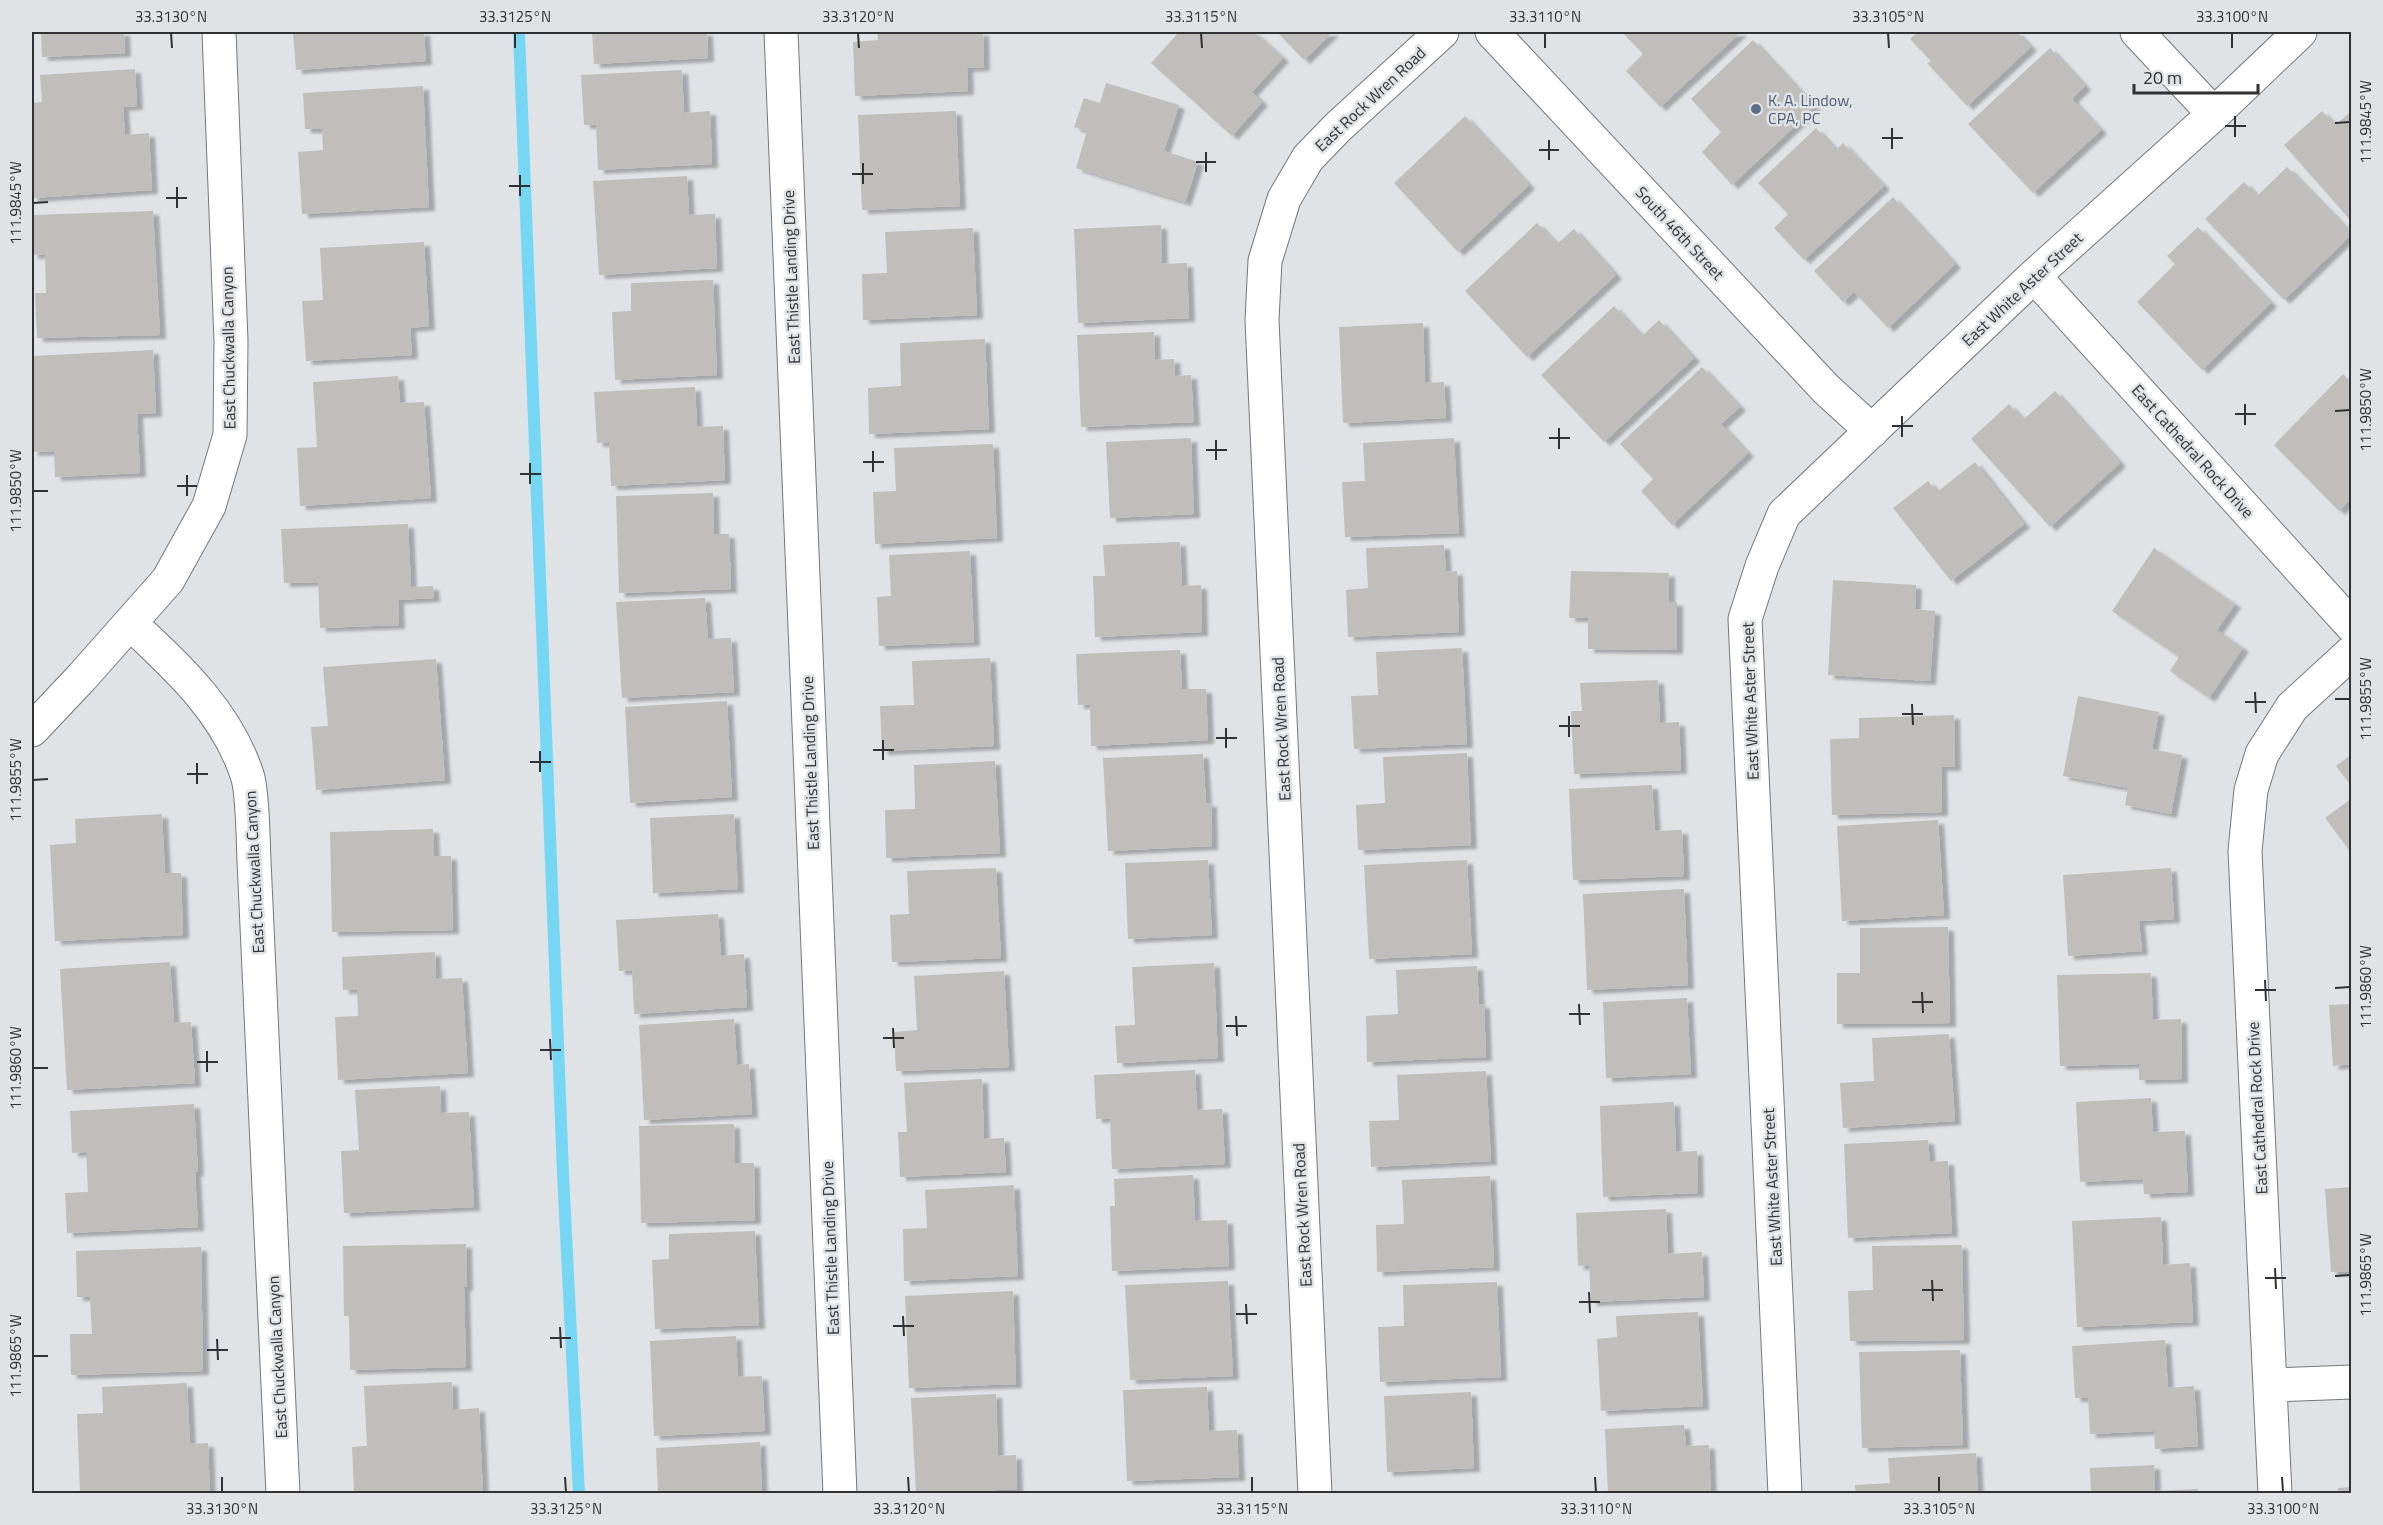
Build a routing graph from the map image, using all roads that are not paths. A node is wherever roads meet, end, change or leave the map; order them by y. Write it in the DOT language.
graph roads {
  1 [pos="219,32"];
  2 [pos="781,32"];
  3 [pos="1442,32"];
  4 [pos="1492,32"];
  5 [pos="2137,32"];
  6 [pos="2300,32"];
  7 [pos="2214,114"];
  8 [pos="2034,276"];
  9 [pos="1872,430"];
  10 [pos="130,623"];
  11 [pos="2352,626"];
  12 [pos="2352,652"];
  13 [pos="32,730"];
  14 [pos="2352,1382"];
  15 [pos="2270,1385"];
  16 [pos="283,1494"];
  17 [pos="840,1494"];
  18 [pos="1315,1494"];
  19 [pos="1785,1494"];
  20 [pos="2275,1494"];
  1 -- 10 [label="street, East Chuckwalla Canyon"];
  2 -- 17 [label="street, East Thistle Landing Drive"];
  3 -- 18 [label="street, East Rock Wren Road"];
  4 -- 9 [label="street, South 46th Street"];
  5 -- 7 [label="street"];
  6 -- 7 [label="street, East White Aster Street"];
  7 -- 8 [label="street, East White Aster Street"];
  8 -- 9 [label="street, East White Aster Street"];
  8 -- 11 [label="street, East Cathedral Rock Drive"];
  9 -- 19 [label="street, East White Aster Street"];
  10 -- 13 [label="street"];
  10 -- 16 [label="street, East Chuckwalla Canyon"];
  12 -- 15 [label="street, East Cathedral Rock Drive"];
  14 -- 15 [label="street"];
  15 -- 20 [label="street, East Cathedral Rock Drive"];
}
